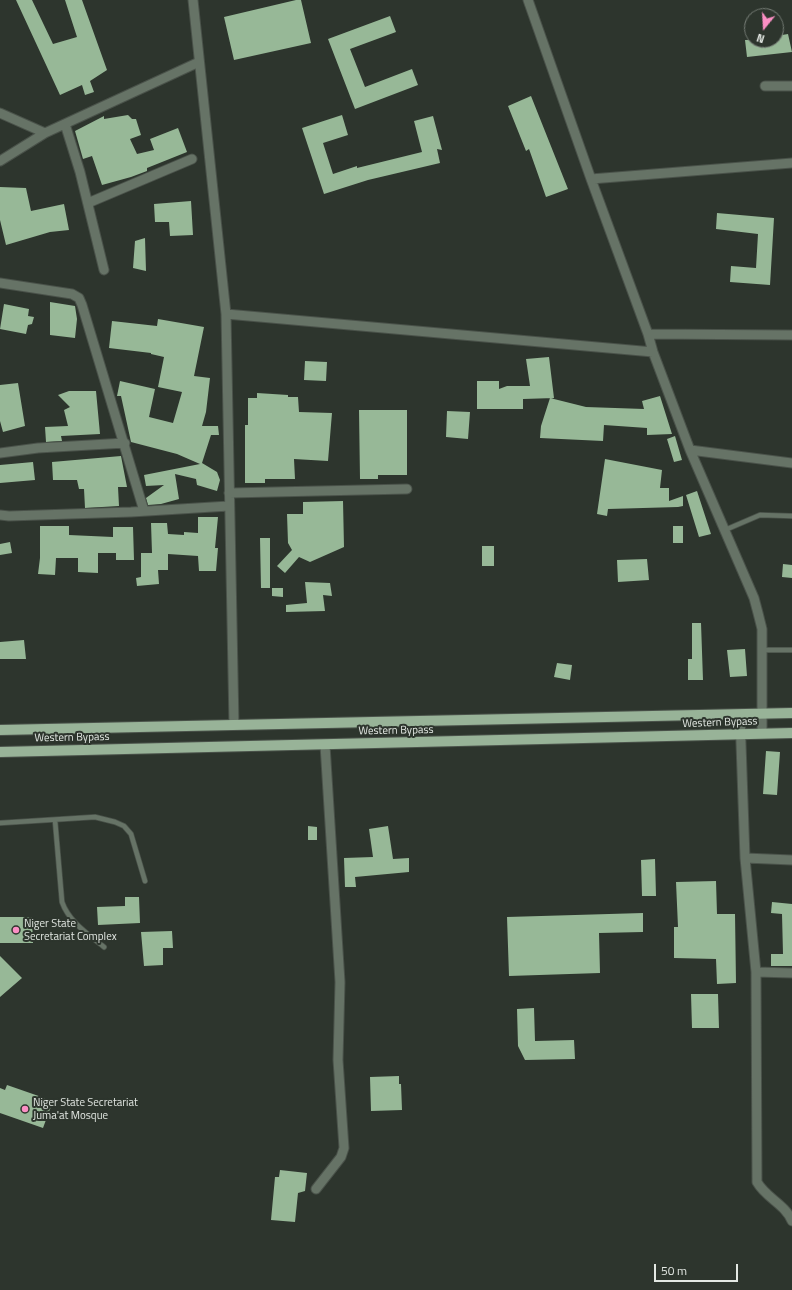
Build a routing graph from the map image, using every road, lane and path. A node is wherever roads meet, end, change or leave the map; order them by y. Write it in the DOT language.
graph roads {
  1 [pos="193,0"];
  2 [pos="528,0"];
  3 [pos="199,62"];
  4 [pos="765,86"];
  5 [pos="792,86"];
  6 [pos="0,113"];
  7 [pos="65,124"];
  8 [pos="45,134"];
  9 [pos="192,159"];
  10 [pos="0,161"];
  11 [pos="792,163"];
  12 [pos="591,178"];
  13 [pos="88,203"];
  14 [pos="104,270"];
  15 [pos="0,283"];
  16 [pos="226,314"];
  17 [pos="648,334"];
  18 [pos="792,335"];
  19 [pos="652,352"];
  20 [pos="124,443"];
  21 [pos="690,450"];
  22 [pos="0,452"];
  23 [pos="792,463"];
  24 [pos="407,488"];
  25 [pos="229,493"];
  26 [pos="230,506"];
  27 [pos="144,511"];
  28 [pos="0,515"];
  29 [pos="792,516"];
  30 [pos="724,530"];
  31 [pos="762,650"];
  32 [pos="792,650"];
  33 [pos="792,713"];
  34 [pos="761,714"];
  35 [pos="740,715"];
  36 [pos="234,725"];
  37 [pos="0,730"];
  38 [pos="762,733"];
  39 [pos="792,733"];
  40 [pos="742,734"];
  41 [pos="325,745"];
  42 [pos="0,752"];
  43 [pos="55,820"];
  44 [pos="0,823"];
  45 [pos="745,858"];
  46 [pos="792,860"];
  47 [pos="145,881"];
  48 [pos="104,948"];
  49 [pos="756,972"];
  50 [pos="792,973"];
  51 [pos="316,1189"];
  52 [pos="792,1221"];
  1 -- 3 [label="street"];
  2 -- 12 [label="street"];
  3 -- 7 [label="street"];
  3 -- 16 [label="street"];
  4 -- 5 [label="street"];
  6 -- 8 [label="street"];
  7 -- 8 [label="street"];
  7 -- 13 [label="street"];
  8 -- 10 [label="street"];
  9 -- 13 [label="street"];
  11 -- 12 [label="street"];
  12 -- 17 [label="street"];
  13 -- 14 [label="street"];
  15 -- 20 [label="street"];
  16 -- 19 [label="street"];
  16 -- 25 [label="street"];
  17 -- 18 [label="street"];
  17 -- 19 [label="street"];
  19 -- 21 [label="street"];
  20 -- 22 [label="street"];
  20 -- 27 [label="street"];
  21 -- 23 [label="street"];
  21 -- 30 [label="street"];
  24 -- 25 [label="street"];
  25 -- 26 [label="street"];
  26 -- 27 [label="street"];
  26 -- 36 [label="street"];
  27 -- 28 [label="street"];
  29 -- 30 [label="lane"];
  30 -- 31 [label="street"];
  31 -- 32 [label="lane"];
  31 -- 34 [label="street"];
  33 -- 34 [label="main road, Western Bypass"];
  34 -- 35 [label="main road, Western Bypass"];
  34 -- 38 [label="street"];
  35 -- 36 [label="main road, Western Bypass"];
  35 -- 40 [label="street"];
  36 -- 37 [label="main road, Western Bypass"];
  38 -- 39 [label="main road, Western Bypass"];
  38 -- 40 [label="main road, Western Bypass"];
  40 -- 41 [label="main road, Western Bypass"];
  40 -- 45 [label="street"];
  41 -- 42 [label="main road, Western Bypass"];
  41 -- 51 [label="street"];
  43 -- 44 [label="lane"];
  43 -- 47 [label="lane"];
  43 -- 48 [label="lane"];
  45 -- 46 [label="street"];
  45 -- 49 [label="street"];
  49 -- 50 [label="street"];
  49 -- 52 [label="street"];
}
